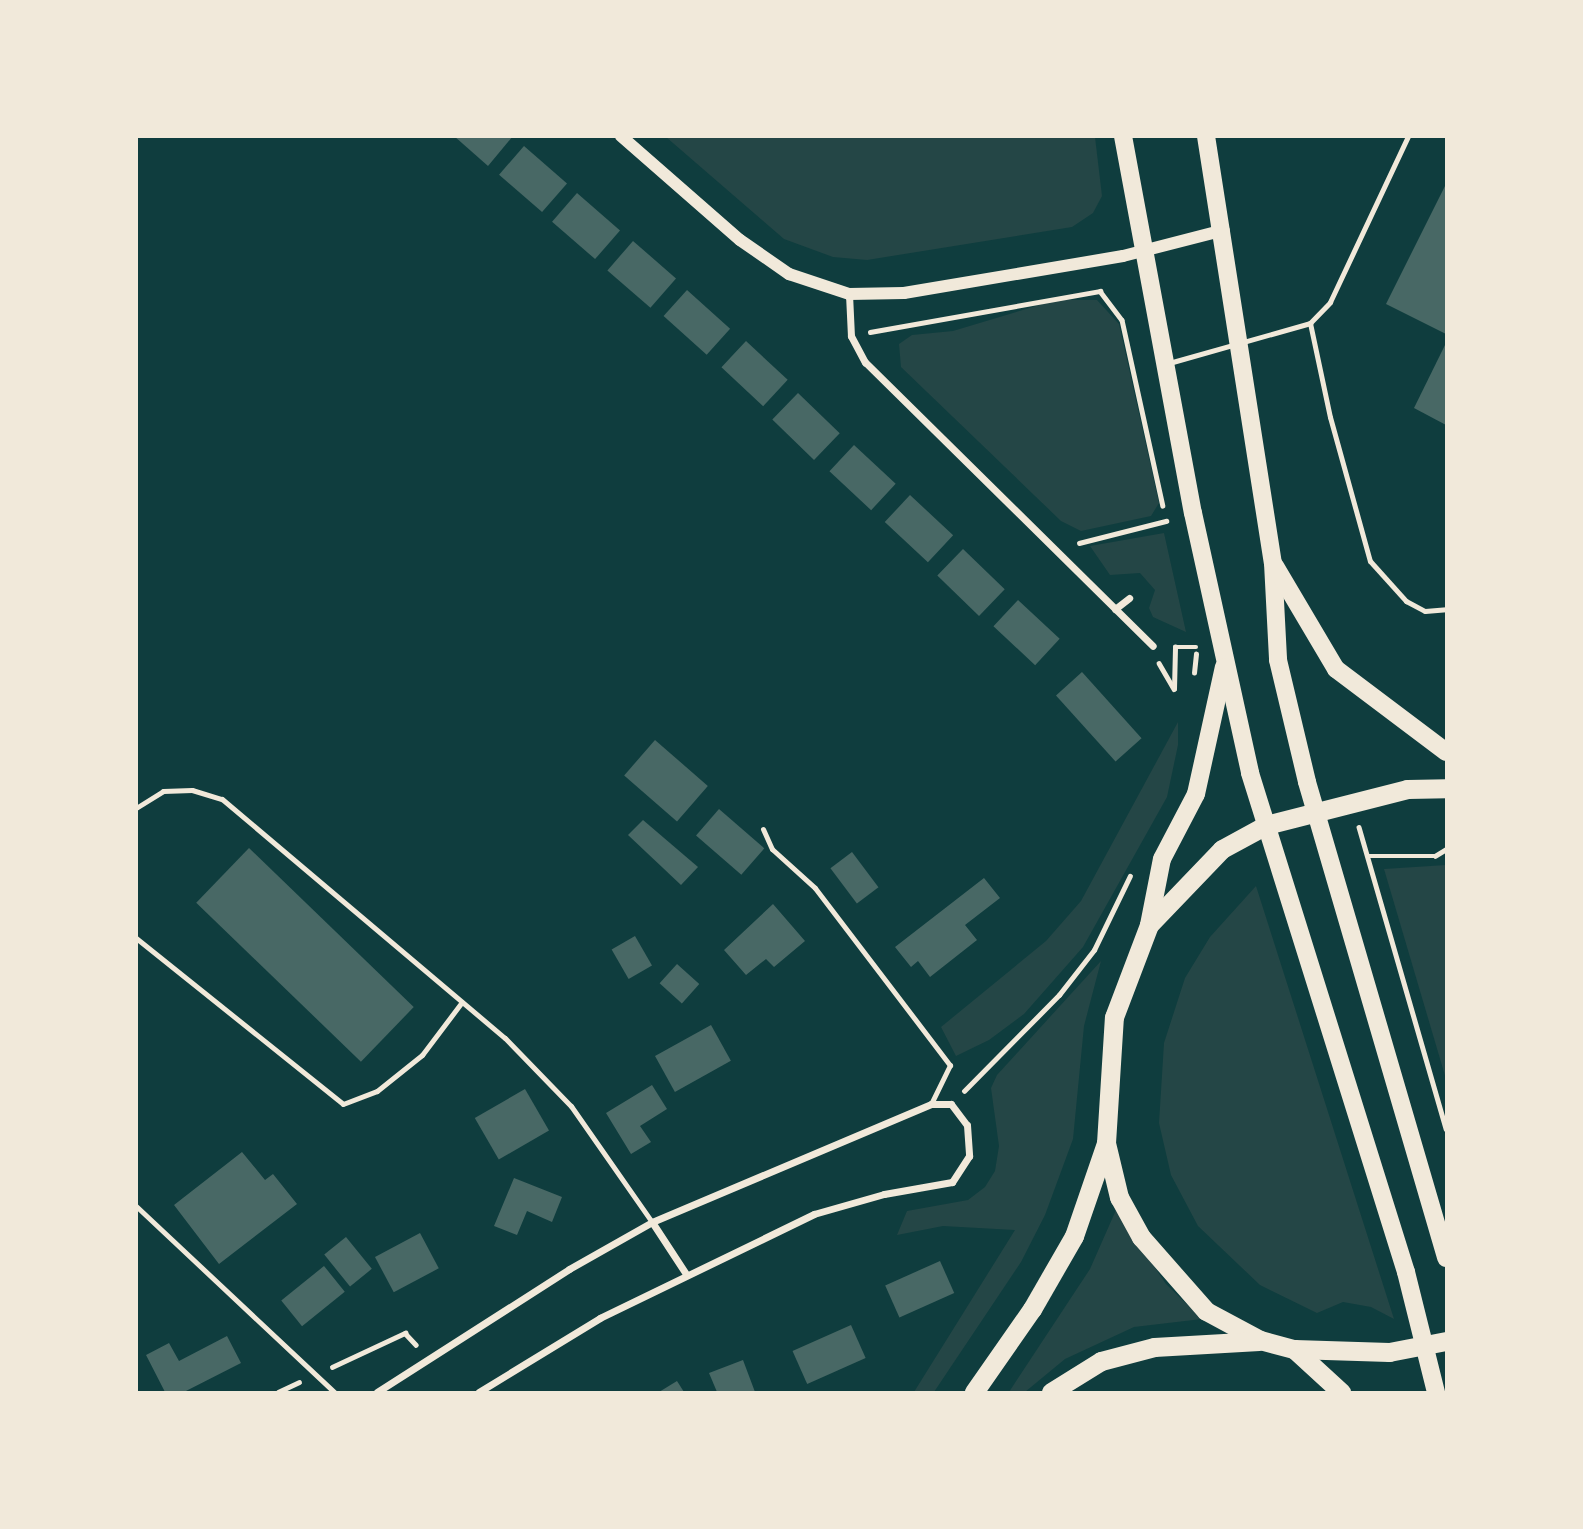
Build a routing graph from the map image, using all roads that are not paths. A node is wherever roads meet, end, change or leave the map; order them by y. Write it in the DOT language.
graph roads {
  1 [pos="621,136"];
  2 [pos="1123,136"];
  3 [pos="1206,136"];
  4 [pos="1408,136"];
  5 [pos="1224,230"];
  6 [pos="1143,253"];
  7 [pos="849,294"];
  8 [pos="1310,323"];
  9 [pos="1237,343"];
  10 [pos="1166,363"];
  11 [pos="1273,562"];
  12 [pos="1129,598"];
  13 [pos="1115,609"];
  14 [pos="1447,609"];
  15 [pos="1153,646"];
  16 [pos="1225,660"];
  17 [pos="1447,752"];
  18 [pos="1447,788"];
  19 [pos="136,808"];
  20 [pos="1316,810"];
  21 [pos="1266,825"];
  22 [pos="764,829"];
  23 [pos="1149,925"];
  24 [pos="136,938"];
  25 [pos="462,1002"];
  26 [pos="931,1104"];
  27 [pos="1105,1143"];
  28 [pos="136,1206"];
  29 [pos="652,1222"];
  30 [pos="1447,1258"];
  31 [pos="686,1274"];
  32 [pos="1260,1340"];
  33 [pos="1447,1341"];
  34 [pos="1427,1347"];
  35 [pos="1294,1349"];
  36 [pos="334,1392"];
  37 [pos="377,1392"];
  38 [pos="479,1392"];
  39 [pos="974,1392"];
  40 [pos="1051,1392"];
  41 [pos="1341,1392"];
  42 [pos="1436,1392"];
  1 -- 7 [label="street"];
  2 -- 6 [label="main road"];
  3 -- 5 [label="main road"];
  4 -- 8 [label="lane"];
  5 -- 6 [label="street"];
  5 -- 9 [label="main road"];
  6 -- 7 [label="street"];
  6 -- 10 [label="main road"];
  7 -- 13 [label="street"];
  8 -- 9 [label="lane"];
  8 -- 14 [label="lane"];
  9 -- 10 [label="lane"];
  9 -- 11 [label="main road"];
  10 -- 16 [label="main road"];
  11 -- 17 [label="main road"];
  11 -- 20 [label="main road"];
  12 -- 13 [label="street"];
  13 -- 15 [label="street"];
  16 -- 21 [label="main road"];
  16 -- 23 [label="main road"];
  18 -- 20 [label="highway"];
  19 -- 25 [label="lane"];
  20 -- 21 [label="highway"];
  20 -- 30 [label="main road"];
  21 -- 23 [label="highway"];
  21 -- 34 [label="main road"];
  22 -- 26 [label="lane"];
  23 -- 27 [label="highway"];
  24 -- 25 [label="lane"];
  25 -- 29 [label="lane"];
  26 -- 29 [label="street"];
  26 -- 31 [label="street"];
  27 -- 32 [label="highway"];
  27 -- 39 [label="highway"];
  28 -- 36 [label="lane"];
  29 -- 31 [label="street"];
  29 -- 37 [label="street"];
  31 -- 38 [label="street"];
  32 -- 35 [label="highway"];
  32 -- 40 [label="highway"];
  33 -- 34 [label="highway"];
  34 -- 35 [label="highway"];
  34 -- 42 [label="main road"];
  35 -- 41 [label="highway"];
}
